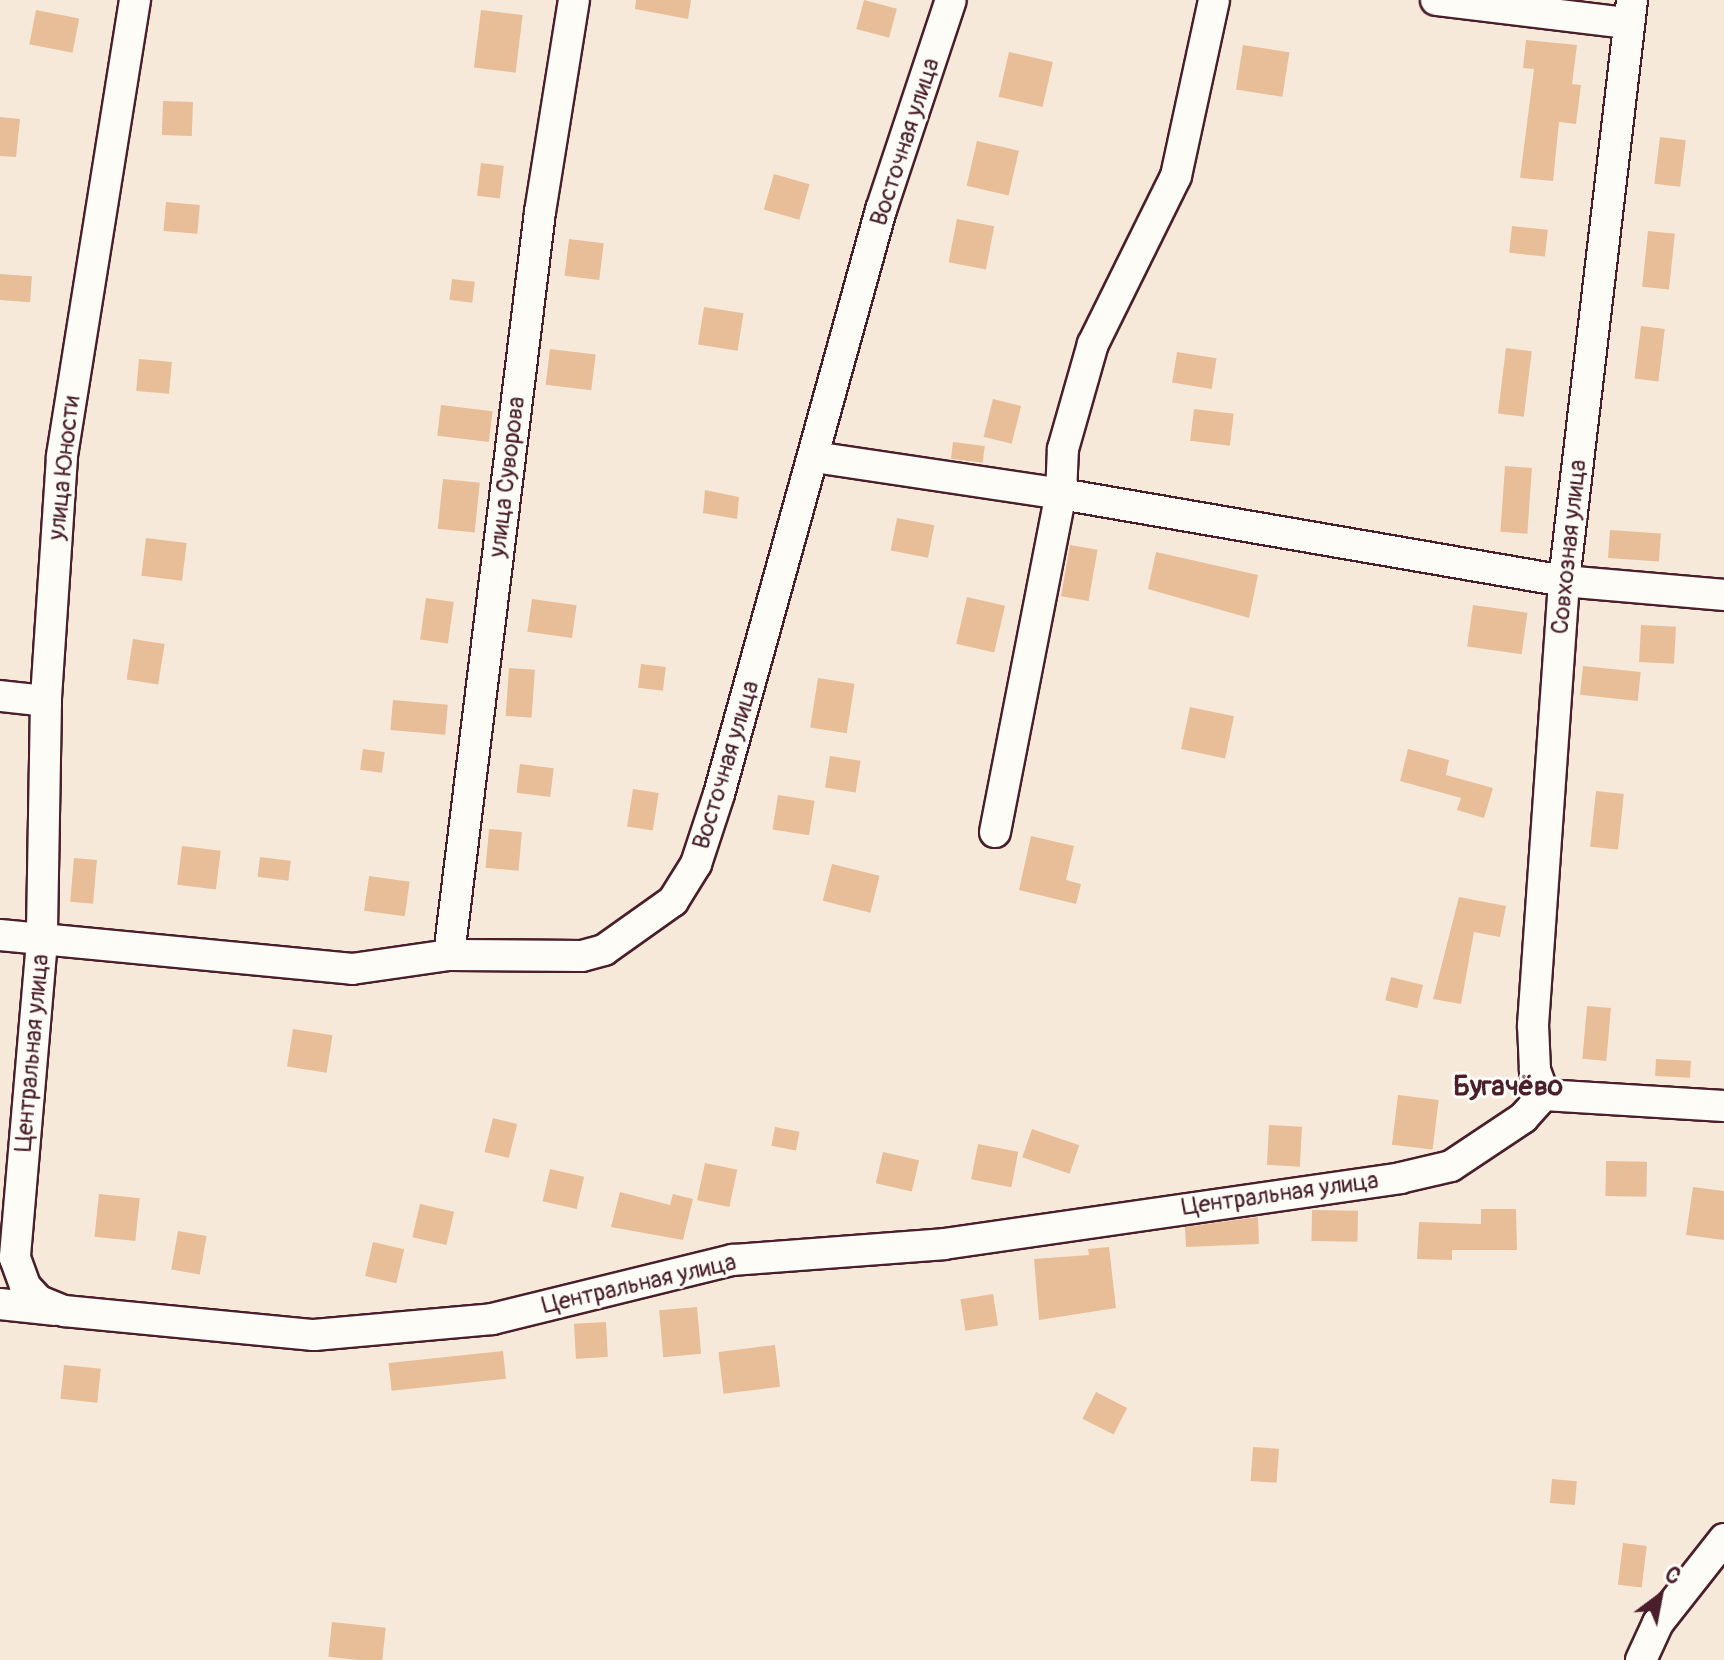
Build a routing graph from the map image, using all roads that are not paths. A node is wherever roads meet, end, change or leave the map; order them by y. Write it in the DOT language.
graph roads {
  1 [pos="135,0"];
  2 [pos="574,0"];
  3 [pos="951,0"];
  4 [pos="1214,0"];
  5 [pos="1436,0"];
  6 [pos="1629,12"];
  7 [pos="814,457"];
  8 [pos="1061,494"];
  9 [pos="1564,581"];
  10 [pos="1724,595"];
  11 [pos="0,696"];
  12 [pos="46,701"];
  13 [pos="995,832"];
  14 [pos="0,935"];
  15 [pos="42,941"];
  16 [pos="449,955"];
  17 [pos="1544,1095"];
  18 [pos="1724,1106"];
  19 [pos="0,1304"];
  20 [pos="64,1311"];
  21 [pos="1724,1539"];
  22 [pos="1641,1660"];
  1 -- 12 [label="street, улица Юности"];
  2 -- 16 [label="street, улица Суворова"];
  3 -- 7 [label="street, Восточная улица"];
  4 -- 8 [label="street"];
  5 -- 6 [label="street"];
  6 -- 9 [label="street, Совхозная улица"];
  7 -- 8 [label="street"];
  7 -- 16 [label="street, Восточная улица"];
  8 -- 9 [label="street"];
  8 -- 13 [label="street"];
  9 -- 10 [label="street"];
  9 -- 17 [label="street, Совхозная улица"];
  11 -- 12 [label="street"];
  12 -- 15 [label="street, улица Юности"];
  14 -- 15 [label="street, Восточная улица"];
  15 -- 16 [label="street, Восточная улица"];
  15 -- 20 [label="street, Центральная улица"];
  17 -- 18 [label="street"];
  17 -- 20 [label="street, Центральная улица"];
  19 -- 20 [label="street"];
  21 -- 22 [label="street"];
}
